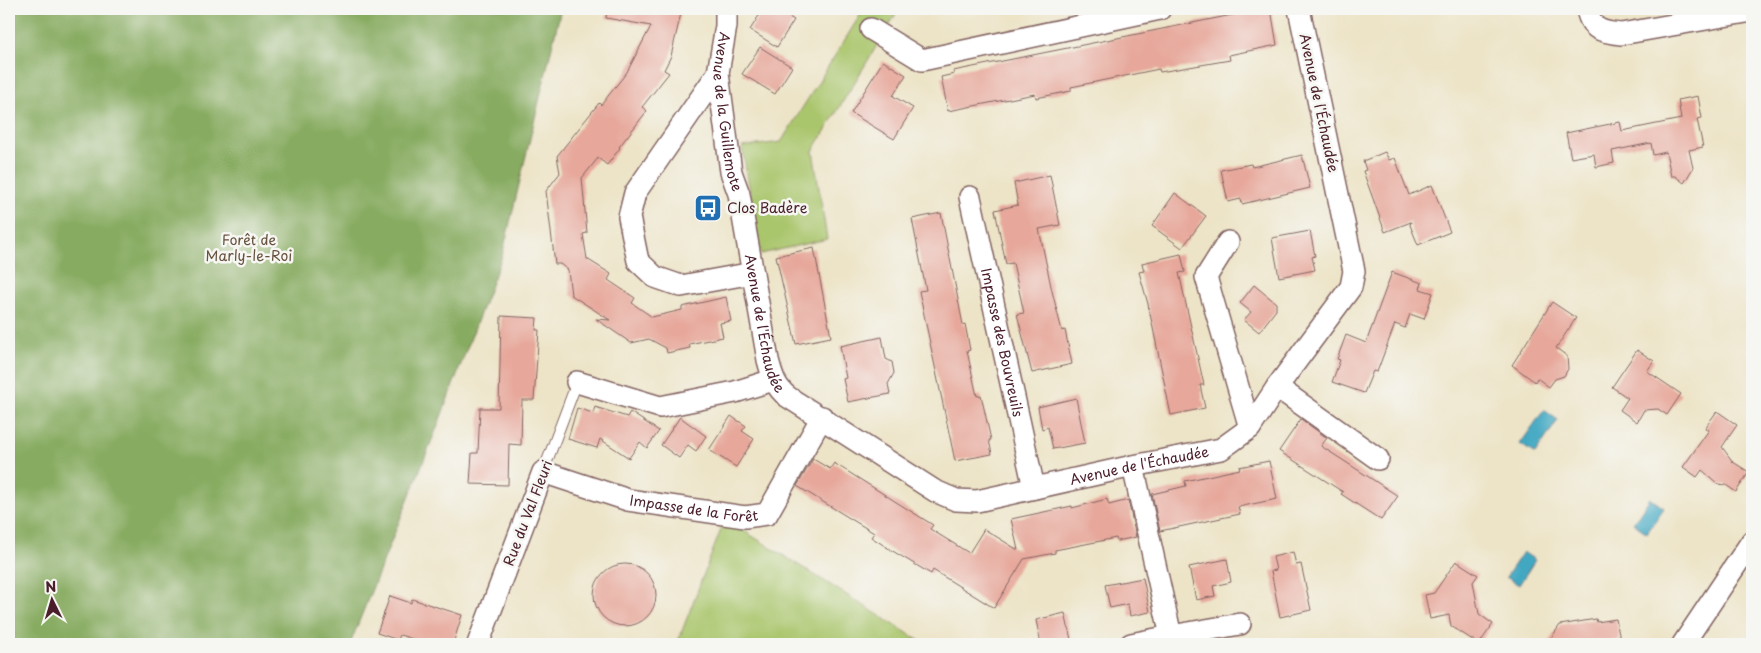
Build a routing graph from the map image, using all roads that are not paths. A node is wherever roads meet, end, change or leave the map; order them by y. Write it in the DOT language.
graph roads {
  1 [pos="726,9"];
  2 [pos="1160,9"];
  3 [pos="1299,9"];
  4 [pos="1587,9"];
  5 [pos="1752,11"];
  6 [pos="1093,16"];
  7 [pos="871,29"];
  8 [pos="718,73"];
  9 [pos="970,197"];
  10 [pos="742,214"];
  11 [pos="1228,242"];
  12 [pos="753,273"];
  13 [pos="773,380"];
  14 [pos="577,382"];
  15 [pos="1277,387"];
  16 [pos="822,417"];
  17 [pos="1250,428"];
  18 [pos="1378,459"];
  19 [pos="1133,466"];
  20 [pos="543,472"];
  21 [pos="1034,488"];
  22 [pos="1752,541"];
  23 [pos="1240,624"];
  24 [pos="1171,636"];
  25 [pos="478,644"];
  26 [pos="1131,644"];
  27 [pos="1683,644"];
  1 -- 8 [label="street, Avenue de la Guillemote"];
  2 -- 6 [label="street"];
  3 -- 15 [label="street, Avenue de l'Échaudée"];
  4 -- 5 [label="street"];
  6 -- 7 [label="street"];
  8 -- 10 [label="street, Avenue de la Guillemote"];
  8 -- 12 [label="street"];
  9 -- 21 [label="street, Impasse des Bouvreuils"];
  10 -- 12 [label="street, Avenue de l'Échaudée"];
  11 -- 17 [label="street"];
  12 -- 13 [label="street, Avenue de l'Échaudée"];
  13 -- 14 [label="street"];
  13 -- 16 [label="street, Avenue de l'Échaudée"];
  14 -- 20 [label="lane, Rue du Val Fleuri"];
  15 -- 17 [label="street, Avenue de l'Échaudée"];
  15 -- 18 [label="street"];
  16 -- 20 [label="street, Impasse de la Forêt"];
  16 -- 21 [label="street, Avenue de l'Échaudée"];
  17 -- 19 [label="street, Avenue de l'Échaudée"];
  19 -- 21 [label="street, Avenue de l'Échaudée"];
  19 -- 24 [label="street"];
  20 -- 25 [label="street, Rue du Val Fleuri"];
  22 -- 27 [label="street"];
  23 -- 24 [label="street"];
  24 -- 26 [label="street"];
}
